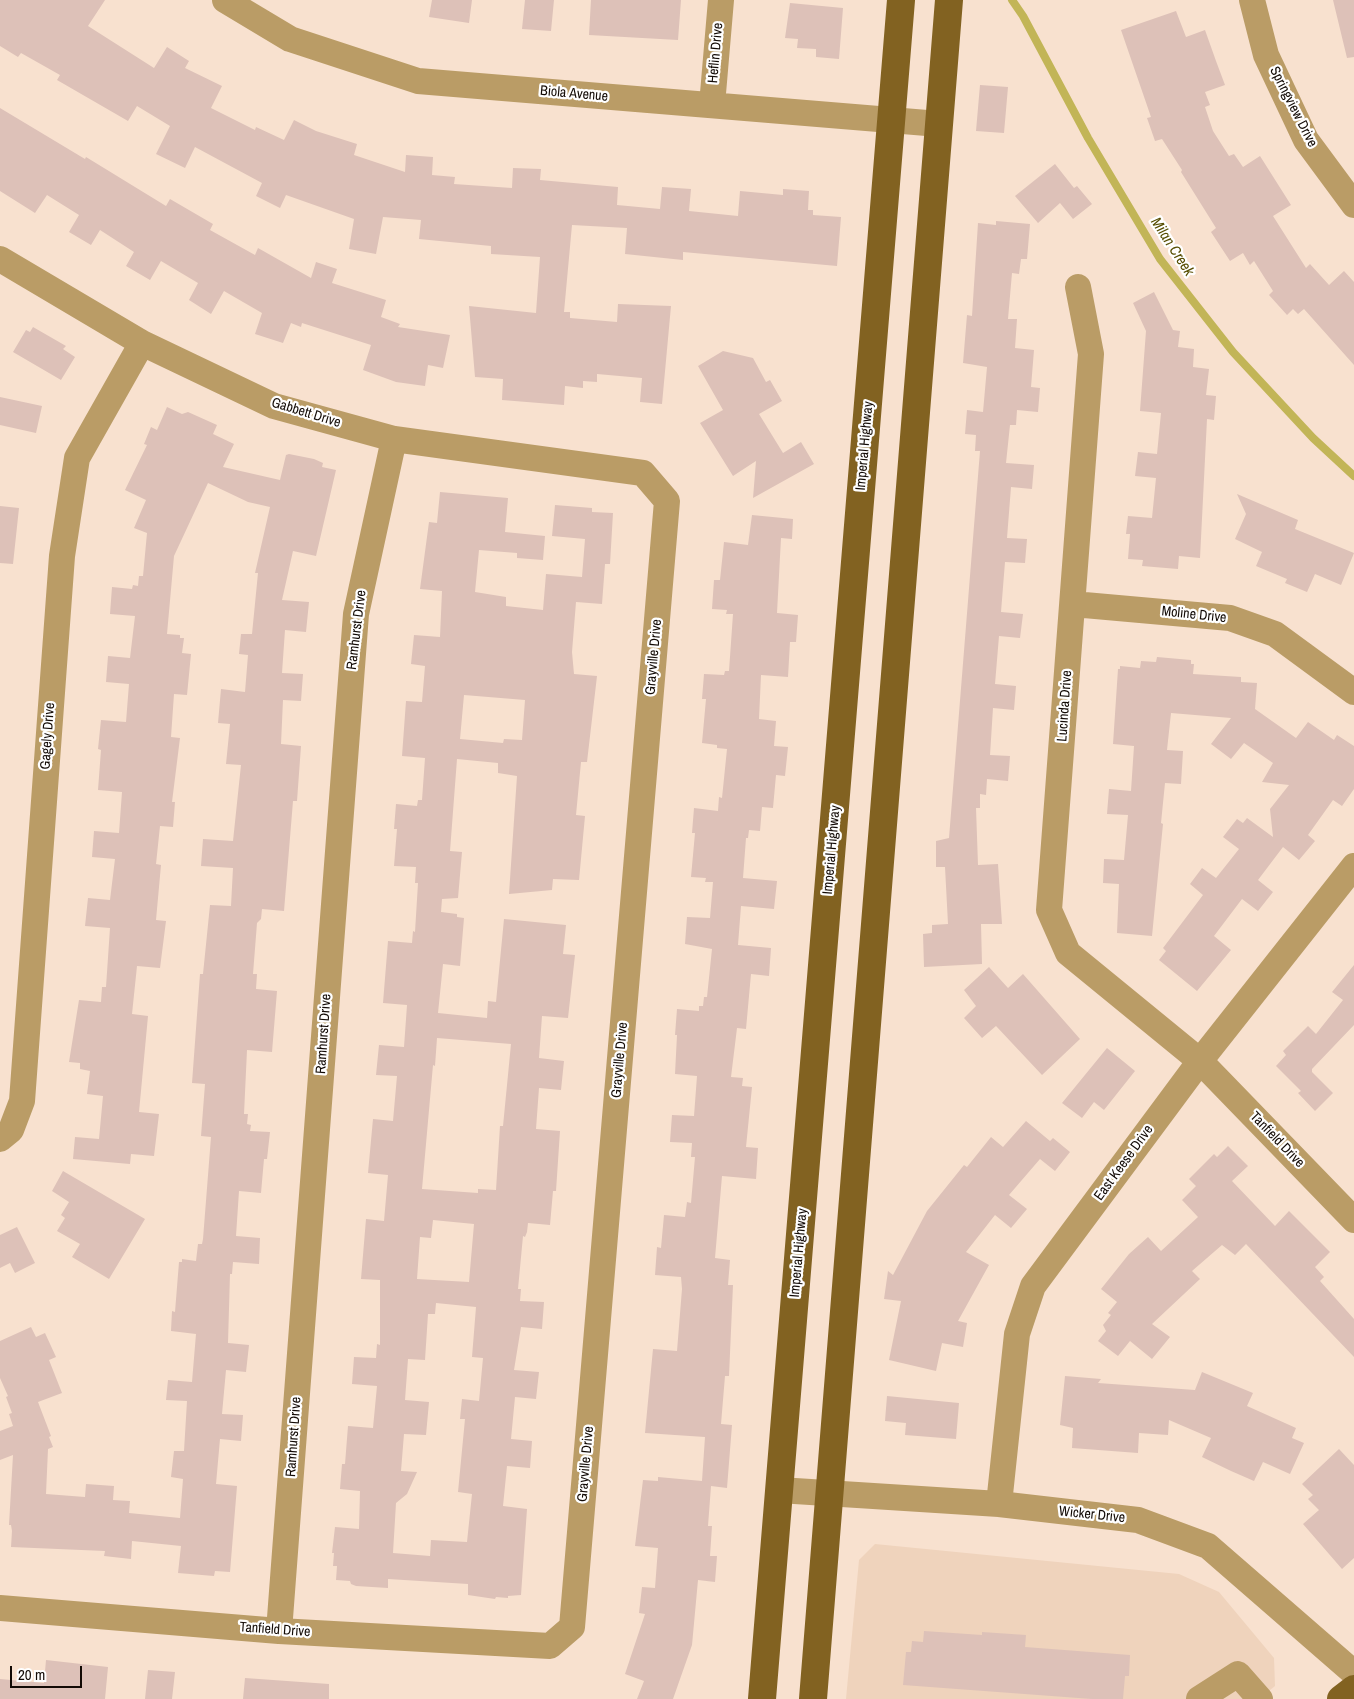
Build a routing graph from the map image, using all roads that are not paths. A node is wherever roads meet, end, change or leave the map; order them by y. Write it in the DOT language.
graph roads {
  1 [pos="226,0"];
  2 [pos="721,0"];
  3 [pos="901,0"];
  4 [pos="949,0"];
  5 [pos="1252,0"];
  6 [pos="712,105"];
  7 [pos="891,121"];
  8 [pos="939,124"];
  9 [pos="1354,205"];
  10 [pos="0,259"];
  11 [pos="1078,287"];
  12 [pos="142,343"];
  13 [pos="394,440"];
  14 [pos="643,473"];
  15 [pos="1073,604"];
  16 [pos="1354,692"];
  17 [pos="1354,866"];
  18 [pos="1346,894"];
  19 [pos="1200,1061"];
  20 [pos="0,1139"];
  21 [pos="1354,1220"];
  22 [pos="779,1490"];
  23 [pos="829,1493"];
  24 [pos="999,1504"];
  25 [pos="0,1608"];
  26 [pos="279,1631"];
  27 [pos="550,1646"];
  28 [pos="1354,1673"];
  29 [pos="1354,1688"];
  30 [pos="762,1699"];
  31 [pos="813,1699"];
  32 [pos="1199,1699"];
  33 [pos="1260,1699"];
  34 [pos="1341,1699"];
  1 -- 6 [label="street, Biola Avenue"];
  2 -- 6 [label="street, Heflin Drive"];
  3 -- 7 [label="main road, Imperial Highway"];
  4 -- 8 [label="main road"];
  5 -- 9 [label="street, Springview Drive"];
  6 -- 7 [label="street, Biola Avenue"];
  7 -- 8 [label="street, Biola Avenue"];
  7 -- 22 [label="main road, Imperial Highway"];
  8 -- 23 [label="main road"];
  10 -- 12 [label="street, Gabbett Drive"];
  11 -- 15 [label="street, Lucinda Drive"];
  12 -- 13 [label="street, Gabbett Drive"];
  12 -- 20 [label="street, Gagely Drive"];
  13 -- 14 [label="street, Gabbett Drive"];
  13 -- 26 [label="street, Ramhurst Drive"];
  14 -- 27 [label="street, Grayville Drive"];
  15 -- 16 [label="street, Moline Drive"];
  15 -- 19 [label="street, Lucinda Drive"];
  17 -- 18 [label="street, East Keese Drive"];
  18 -- 19 [label="street, East Keese Drive"];
  19 -- 21 [label="street, Tanfield Drive"];
  19 -- 24 [label="street, East Keese Drive"];
  22 -- 23 [label="street, Wicker Drive"];
  22 -- 30 [label="main road, Imperial Highway"];
  23 -- 24 [label="street, Wicker Drive"];
  23 -- 31 [label="main road"];
  24 -- 28 [label="street, Wicker Drive"];
  25 -- 26 [label="street, Tanfield Drive"];
  26 -- 27 [label="street, Tanfield Drive"];
  29 -- 34 [label="main road"];
  32 -- 33 [label="street"];
}
